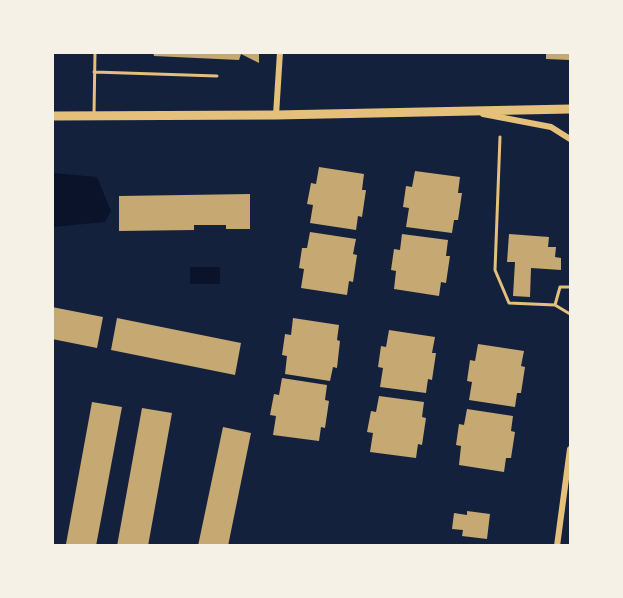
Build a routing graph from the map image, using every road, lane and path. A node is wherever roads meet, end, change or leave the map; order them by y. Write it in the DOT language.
graph roads {
  1 [pos="95,52"];
  2 [pos="280,52"];
  3 [pos="94,72"];
  4 [pos="217,76"];
  5 [pos="570,109"];
  6 [pos="470,111"];
  7 [pos="276,115"];
  8 [pos="52,116"];
  9 [pos="94,116"];
  10 [pos="500,137"];
  11 [pos="570,139"];
  12 [pos="570,287"];
  13 [pos="555,305"];
  14 [pos="570,314"];
  15 [pos="570,449"];
  16 [pos="557,546"];
  1 -- 3 [label="lane"];
  2 -- 7 [label="street"];
  3 -- 4 [label="lane"];
  3 -- 9 [label="lane"];
  5 -- 6 [label="main road"];
  6 -- 7 [label="main road"];
  6 -- 11 [label="street"];
  7 -- 9 [label="main road"];
  8 -- 9 [label="main road"];
  10 -- 13 [label="lane"];
  12 -- 13 [label="lane"];
  13 -- 14 [label="lane"];
  15 -- 16 [label="street"];
}
